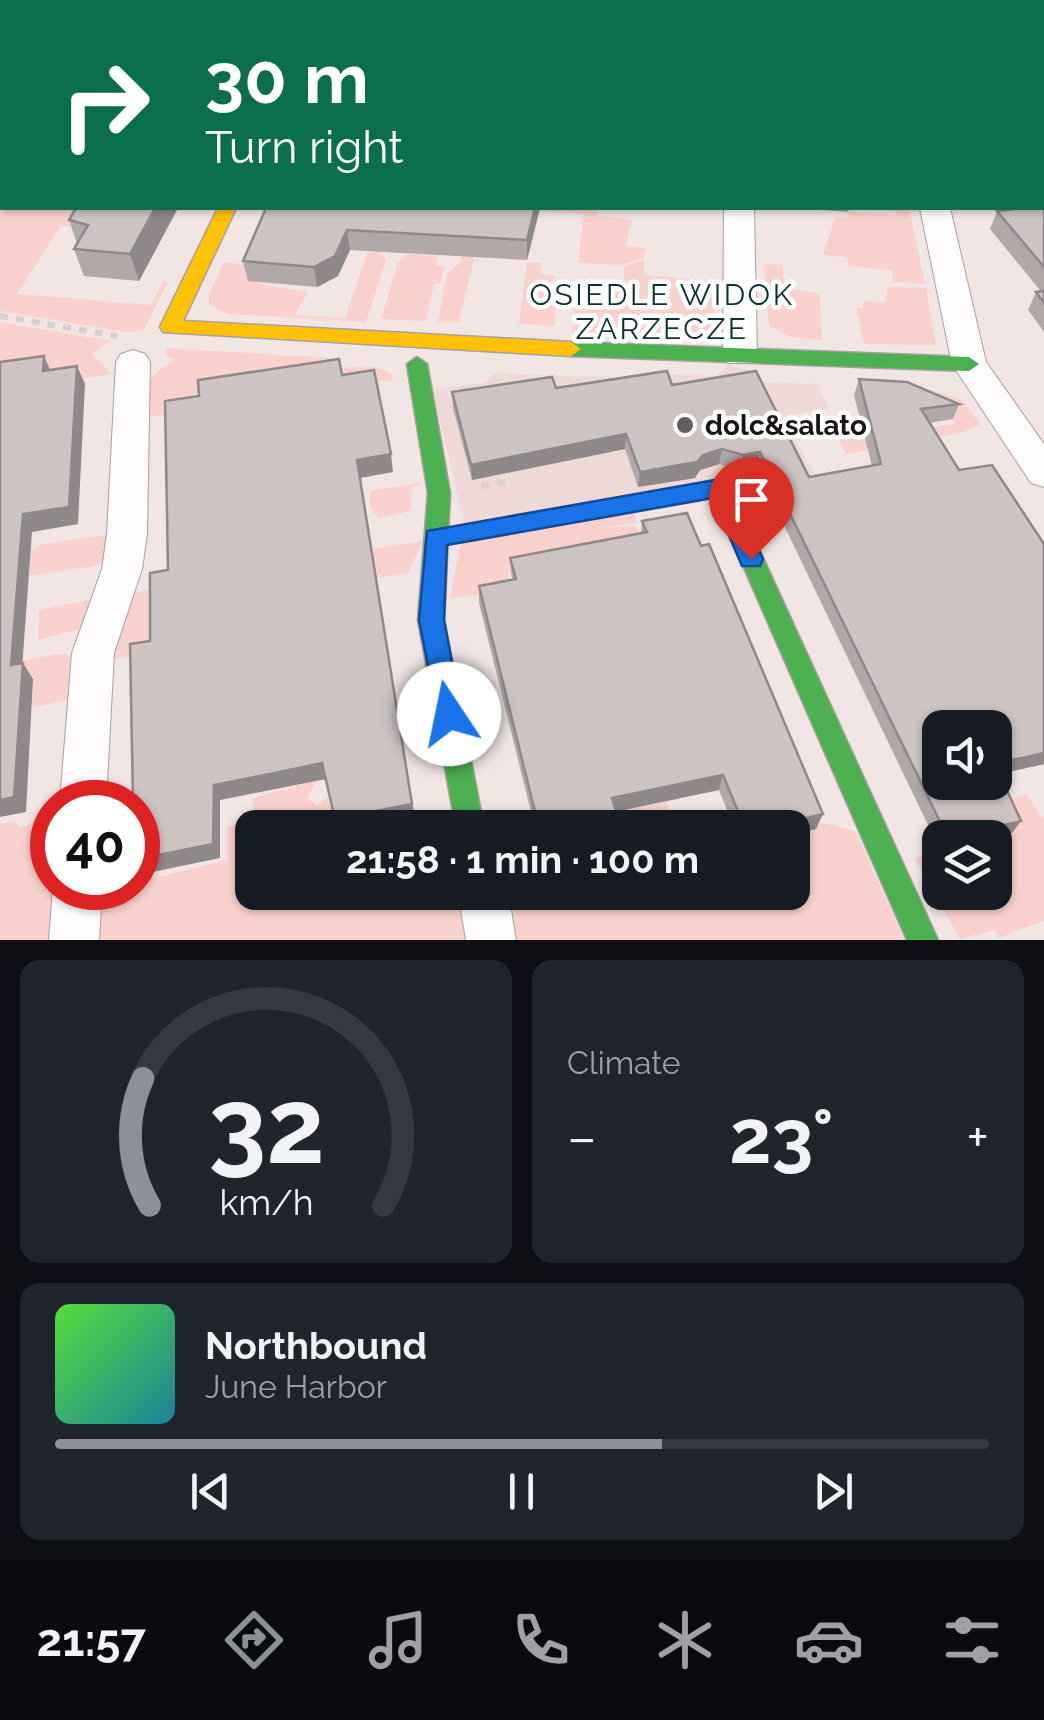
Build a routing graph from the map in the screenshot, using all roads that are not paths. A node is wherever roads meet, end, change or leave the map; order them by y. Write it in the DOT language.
graph roads {
  1 [pos="226,210"];
  2 [pos="739,210"];
  3 [pos="935,210"];
  4 [pos="130,350"];
  5 [pos="740,355"];
  6 [pos="417,364"];
  7 [pos="969,364"];
  8 [pos="1044,473"];
  9 [pos="720,488"];
  10 [pos="435,538"];
  11 [pos="84,780"];
  12 [pos="467,810"];
  13 [pos="76,910"];
  14 [pos="485,910"];
  15 [pos="74,940"];
  16 [pos="490,940"];
  17 [pos="923,940"];
  1 -- 5 [label="street"];
  2 -- 5 [label="street"];
  3 -- 7 [label="street"];
  4 -- 11 [label="street"];
  5 -- 7 [label="street"];
  6 -- 10 [label="street"];
  7 -- 8 [label="street"];
  9 -- 10 [label="lane"];
  9 -- 17 [label="street"];
  10 -- 12 [label="street"];
  13 -- 15 [label="street"];
  14 -- 16 [label="street"];
}
